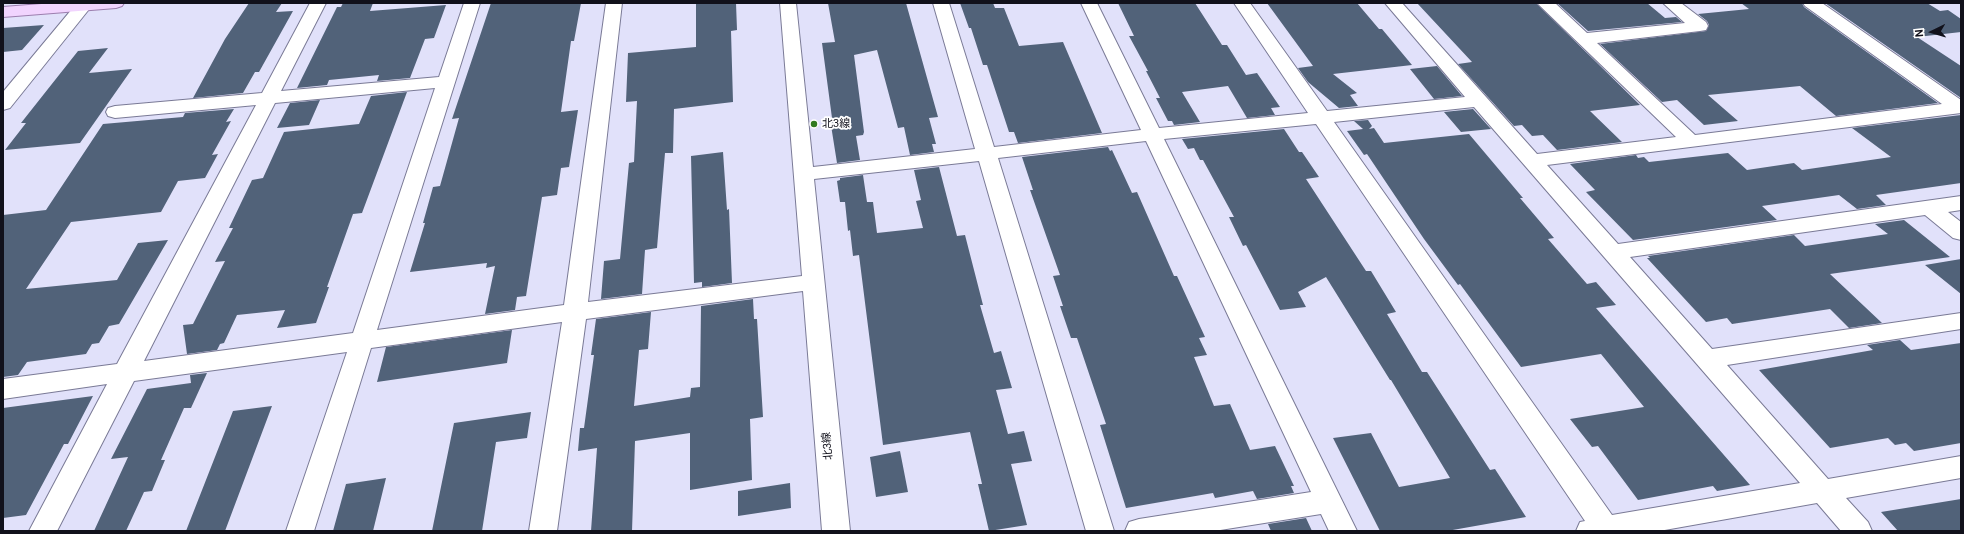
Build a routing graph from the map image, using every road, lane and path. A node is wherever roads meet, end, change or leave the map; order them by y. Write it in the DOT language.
graph roads {
  1 [pos="116,3"];
  2 [pos="318,3"];
  3 [pos="472,3"];
  4 [pos="614,3"];
  5 [pos="788,3"];
  6 [pos="941,3"];
  7 [pos="1089,3"];
  8 [pos="1242,3"];
  9 [pos="1393,3"];
  10 [pos="1545,3"];
  11 [pos="1671,3"];
  12 [pos="1811,3"];
  13 [pos="85,4"];
  14 [pos="3,12"];
  15 [pos="1583,39"];
  16 [pos="446,82"];
  17 [pos="270,98"];
  18 [pos="1479,101"];
  19 [pos="3,104"];
  20 [pos="1960,107"];
  21 [pos="116,112"];
  22 [pos="1320,117"];
  23 [pos="1151,135"];
  24 [pos="1691,141"];
  25 [pos="987,154"];
  26 [pos="1532,161"];
  27 [pos="805,174"];
  28 [pos="1961,203"];
  29 [pos="1928,207"];
  30 [pos="1961,234"];
  31 [pos="1612,252"];
  32 [pos="814,282"];
  33 [pos="575,312"];
  34 [pos="1961,321"];
  35 [pos="360,343"];
  36 [pos="1707,359"];
  37 [pos="126,374"];
  38 [pos="3,390"];
  39 [pos="1961,467"];
  40 [pos="1823,491"];
  41 [pos="1328,501"];
  42 [pos="1596,530"];
  43 [pos="43,531"];
  44 [pos="300,531"];
  45 [pos="543,531"];
  46 [pos="836,531"];
  47 [pos="1100,531"];
  48 [pos="1139,531"];
  49 [pos="1343,531"];
  50 [pos="1858,531"];
  1 -- 13 [label="main road"];
  2 -- 17 [label="street"];
  3 -- 16 [label="street"];
  4 -- 33 [label="street"];
  5 -- 27 [label="street, 北3線"];
  6 -- 25 [label="street"];
  7 -- 23 [label="street"];
  8 -- 22 [label="street"];
  9 -- 18 [label="street"];
  10 -- 15 [label="street"];
  11 -- 15 [label="street"];
  12 -- 20 [label="street"];
  13 -- 14 [label="main road"];
  13 -- 19 [label="street"];
  15 -- 24 [label="street"];
  16 -- 17 [label="street"];
  16 -- 35 [label="street"];
  17 -- 21 [label="street"];
  17 -- 37 [label="street"];
  18 -- 22 [label="street"];
  18 -- 26 [label="street"];
  20 -- 24 [label="street"];
  22 -- 23 [label="street"];
  22 -- 42 [label="street"];
  23 -- 25 [label="street"];
  23 -- 41 [label="street"];
  24 -- 26 [label="street"];
  25 -- 27 [label="street"];
  25 -- 47 [label="street"];
  26 -- 31 [label="street"];
  27 -- 32 [label="street, 北3線"];
  28 -- 29 [label="street"];
  29 -- 30 [label="street"];
  29 -- 31 [label="street"];
  31 -- 36 [label="street"];
  32 -- 33 [label="street"];
  32 -- 46 [label="street, 北3線"];
  33 -- 35 [label="street"];
  33 -- 45 [label="street"];
  34 -- 36 [label="street"];
  35 -- 37 [label="street"];
  35 -- 44 [label="street"];
  36 -- 40 [label="street"];
  37 -- 38 [label="street"];
  37 -- 43 [label="street"];
  39 -- 40 [label="street"];
  40 -- 42 [label="street"];
  40 -- 50 [label="street"];
  41 -- 48 [label="street"];
  41 -- 49 [label="street"];
}
